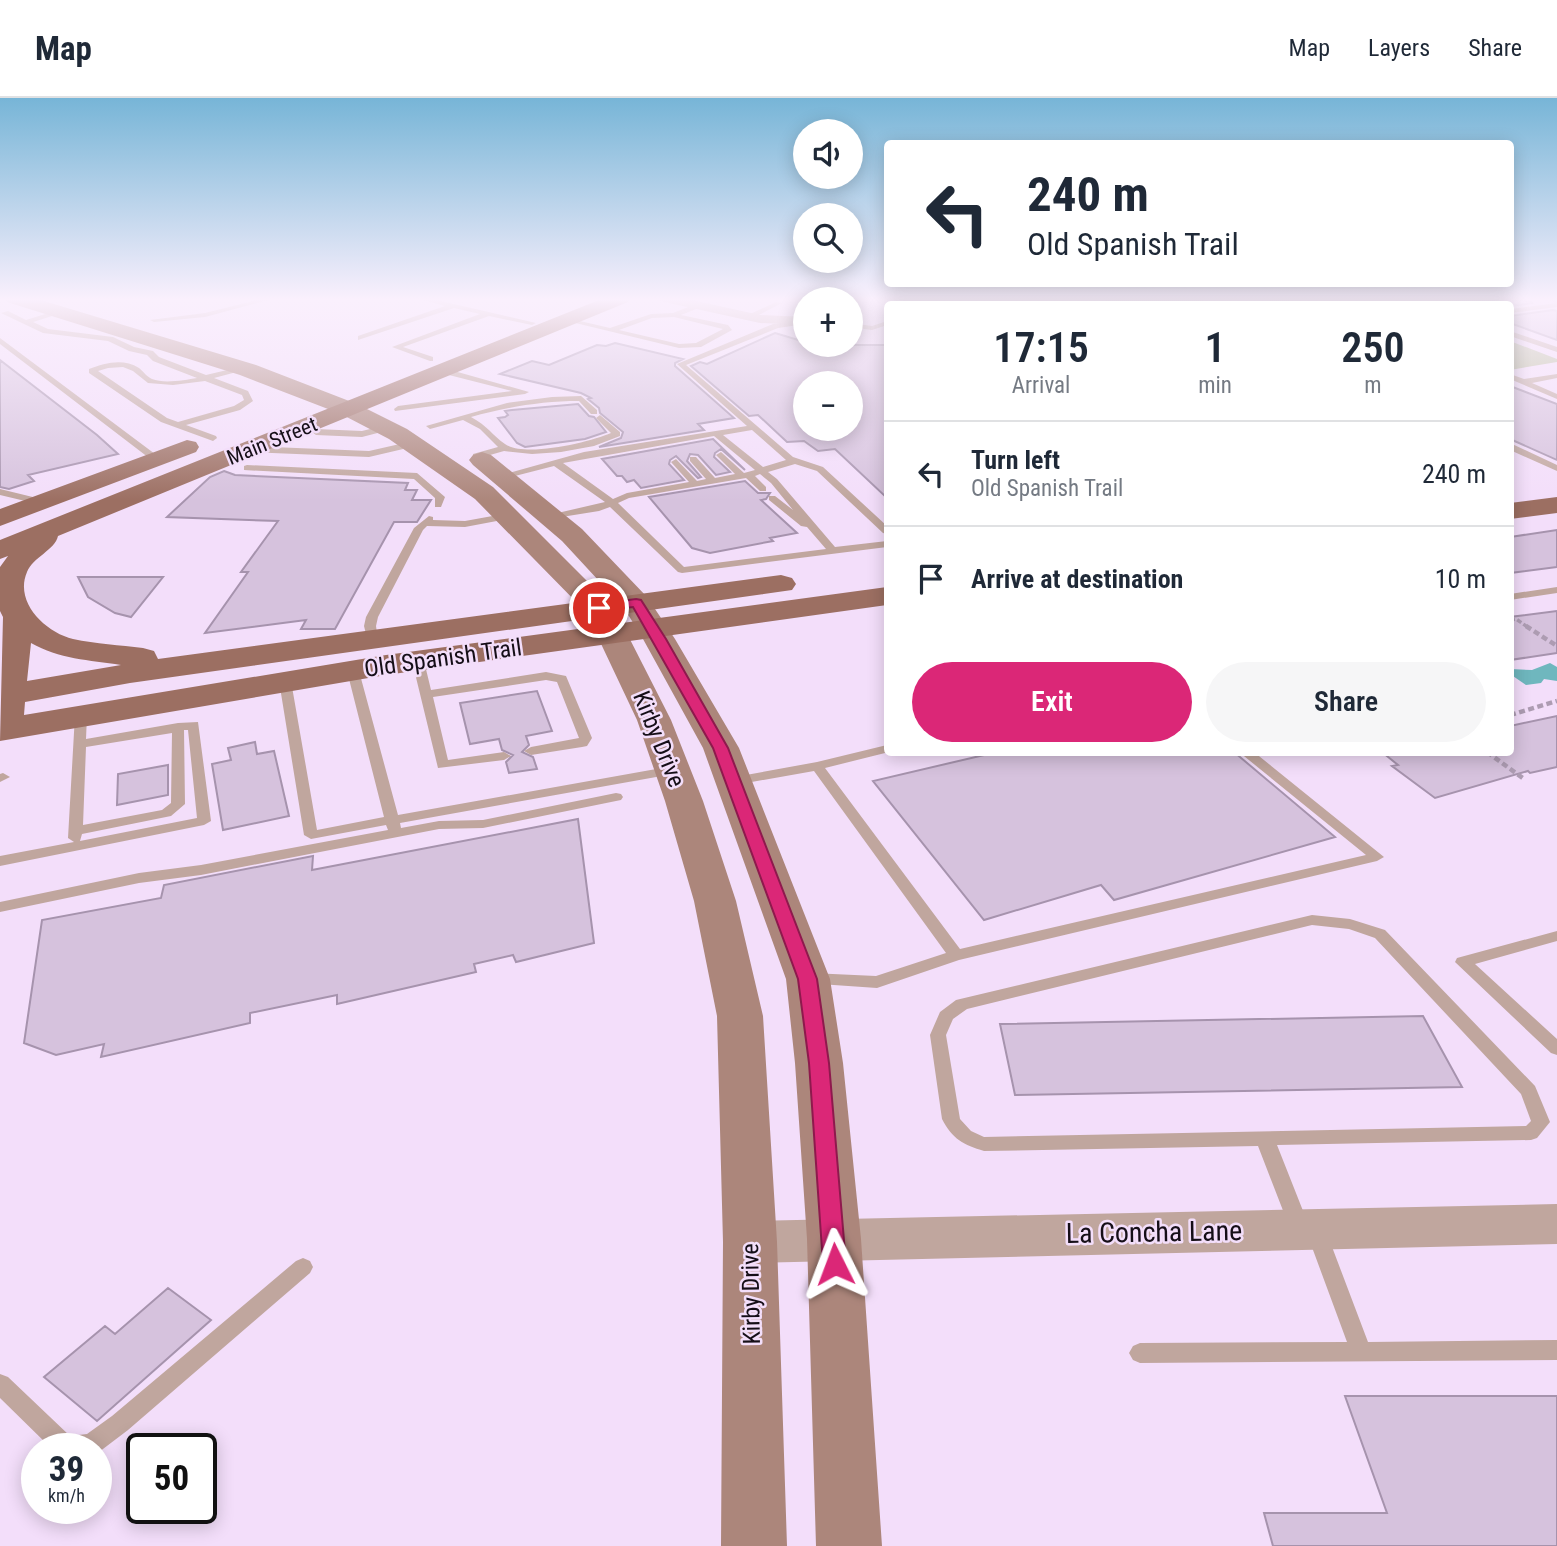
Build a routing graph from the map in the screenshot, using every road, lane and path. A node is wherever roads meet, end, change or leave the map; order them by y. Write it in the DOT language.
graph roads {
  1 [pos="437,365"];
  2 [pos="34,366"];
  3 [pos="107,366"];
  4 [pos="130,366"];
  5 [pos="174,366"];
  6 [pos="233,366"];
  7 [pos="293,366"];
  8 [pos="436,366"];
  9 [pos="439,366"];
  10 [pos="683,366"];
  11 [pos="297,367"];
  12 [pos="241,368"];
  13 [pos="1557,376"];
  14 [pos="208,378"];
  15 [pos="1514,378"];
  16 [pos="1524,382"];
  17 [pos="1557,397"];
  18 [pos="319,398"];
  19 [pos="351,398"];
  20 [pos="464,417"];
  21 [pos="376,422"];
  22 [pos="177,425"];
  23 [pos="754,427"];
  24 [pos="717,433"];
  25 [pos="422,435"];
  26 [pos="698,436"];
  27 [pos="214,438"];
  28 [pos="305,439"];
  29 [pos="341,441"];
  30 [pos="504,448"];
  31 [pos="1514,448"];
  32 [pos="688,450"];
  33 [pos="345,453"];
  34 [pos="156,459"];
  35 [pos="793,461"];
  36 [pos="255,462"];
  37 [pos="555,462"];
  38 [pos="1557,468"];
  39 [pos="759,469"];
  40 [pos="451,476"];
  41 [pos="503,476"];
  42 [pos="722,479"];
  43 [pos="1557,484"];
  44 [pos="763,489"];
  45 [pos="1514,489"];
  46 [pos="0,492"];
  47 [pos="772,498"];
  48 [pos="42,502"];
  49 [pos="611,502"];
  50 [pos="438,505"];
  51 [pos="1557,505"];
  52 [pos="1514,510"];
  53 [pos="509,516"];
  54 [pos="552,517"];
  55 [pos="0,518"];
  56 [pos="64,525"];
  57 [pos="884,528"];
  58 [pos="812,529"];
  59 [pos="884,544"];
  60 [pos="0,550"];
  61 [pos="833,551"];
  62 [pos="884,571"];
  63 [pos="1557,590"];
  64 [pos="884,596"];
  65 [pos="1514,596"];
  66 [pos="19,617"];
  67 [pos="625,618"];
  68 [pos="1514,619"];
  69 [pos="372,640"];
  70 [pos="1557,646"];
  71 [pos="240,659"];
  72 [pos="418,661"];
  73 [pos="353,671"];
  74 [pos="285,681"];
  75 [pos="426,694"];
  76 [pos="1557,701"];
  77 [pos="4,712"];
  78 [pos="1514,714"];
  79 [pos="178,727"];
  80 [pos="80,730"];
  81 [pos="884,750"];
  82 [pos="531,751"];
  83 [pos="504,756"];
  84 [pos="1250,756"];
  85 [pos="1492,756"];
  86 [pos="817,766"];
  87 [pos="673,771"];
  88 [pos="1524,779"];
  89 [pos="732,781"];
  90 [pos="616,797"];
  91 [pos="394,827"];
  92 [pos="76,831"];
  93 [pos="75,846"];
  94 [pos="0,861"];
  95 [pos="0,907"];
  96 [pos="1557,936"];
  97 [pos="956,955"];
  98 [pos="808,979"];
  99 [pos="1557,1049"];
  100 [pos="1265,1139"];
  101 [pos="1557,1224"];
  102 [pos="1308,1229"];
  103 [pos="834,1239"];
  104 [pos="750,1242"];
  105 [pos="303,1267"];
  106 [pos="1557,1350"];
  107 [pos="1362,1351"];
  108 [pos="1140,1353"];
  109 [pos="0,1384"];
  110 [pos="754,1546"];
  111 [pos="849,1546"];
  1 -- 21 [label="main road, Main Street"];
  2 -- 34 [label="lane"];
  3 -- 22 [label="lane"];
  4 -- 14 [label="lane"];
  5 -- 14 [label="lane"];
  6 -- 12 [label="main road, Kirby Drive"];
  7 -- 11 [label="main road"];
  8 -- 19 [label="main road, Main Street"];
  9 -- 21 [label="lane"];
  10 -- 23 [label="lane"];
  12 -- 14 [label="lane"];
  12 -- 18 [label="main road, Kirby Drive"];
  13 -- 16 [label="lane"];
  14 -- 22 [label="lane"];
  15 -- 16 [label="lane"];
  16 -- 17 [label="lane"];
  18 -- 19 [label="main road, Kirby Drive"];
  18 -- 27 [label="main road, Main Street"];
  19 -- 21 [label="main road, Kirby Drive"];
  19 -- 28 [label="main road, Main Street"];
  20 -- 25 [label="lane"];
  20 -- 30 [label="lane"];
  20 -- 30 [label="lane"];
  21 -- 25 [label="main road, Kirby Drive"];
  21 -- 28 [label="lane"];
  21 -- 29 [label="lane"];
  21 -- 33 [label="lane"];
  22 -- 27 [label="lane"];
  23 -- 24 [label="lane"];
  23 -- 35 [label="lane"];
  24 -- 26 [label="lane"];
  24 -- 39 [label="lane"];
  25 -- 33 [label="lane"];
  25 -- 40 [label="main road, Kirby Drive"];
  26 -- 32 [label="lane"];
  26 -- 32 [label="lane"];
  27 -- 34 [label="main road, Main Street"];
  28 -- 33 [label="lane"];
  28 -- 36 [label="main road, Main Street"];
  30 -- 40 [label="lane"];
  31 -- 38 [label="lane"];
  32 -- 37 [label="lane"];
  32 -- 42 [label="lane"];
  32 -- 42 [label="lane"];
  32 -- 42 [label="lane"];
  34 -- 48 [label="main road, Main Street"];
  35 -- 39 [label="lane"];
  35 -- 57 [label="lane"];
  36 -- 40 [label="lane"];
  36 -- 56 [label="main road, Main Street"];
  37 -- 41 [label="lane"];
  37 -- 49 [label="lane"];
  39 -- 42 [label="lane"];
  39 -- 58 [label="lane"];
  40 -- 41 [label="main road, Kirby Drive"];
  40 -- 50 [label="lane"];
  40 -- 53 [label="main road, Kirby Drive"];
  41 -- 54 [label="main road, Kirby Drive"];
  42 -- 44 [label="lane"];
  42 -- 49 [label="lane"];
  43 -- 45 [label="main road"];
  46 -- 48 [label="lane"];
  47 -- 58 [label="lane"];
  48 -- 55 [label="main road, Main Street"];
  49 -- 54 [label="lane"];
  49 -- 61 [label="lane"];
  51 -- 52 [label="main road"];
  53 -- 67 [label="main road, Kirby Drive"];
  53 -- 69 [label="lane"];
  54 -- 67 [label="main road, Kirby Drive"];
  56 -- 60 [label="main road, Main Street"];
  56 -- 66 [label="main road"];
  58 -- 61 [label="lane"];
  59 -- 61 [label="lane"];
  62 -- 67 [label="main road, Old Spanish Trail"];
  63 -- 65 [label="lane"];
  64 -- 67 [label="main road, Old Spanish Trail"];
  66 -- 71 [label="main road"];
  66 -- 77 [label="main road"];
  67 -- 69 [label="main road, Old Spanish Trail"];
  67 -- 72 [label="main road, Old Spanish Trail"];
  67 -- 87 [label="main road, Kirby Drive"];
  67 -- 89 [label="main road, Kirby Drive"];
  68 -- 70 [label="path"];
  69 -- 71 [label="main road, Old Spanish Trail"];
  71 -- 77 [label="main road, Old Spanish Trail"];
  72 -- 73 [label="main road, Old Spanish Trail"];
  72 -- 75 [label="lane"];
  73 -- 74 [label="main road, Old Spanish Trail"];
  73 -- 91 [label="lane"];
  74 -- 80 [label="main road, Old Spanish Trail"];
  74 -- 91 [label="lane"];
  75 -- 82 [label="lane"];
  75 -- 83 [label="lane"];
  76 -- 78 [label="path"];
  77 -- 80 [label="main road, Old Spanish Trail"];
  79 -- 80 [label="lane"];
  79 -- 92 [label="lane"];
  79 -- 93 [label="lane"];
  80 -- 92 [label="lane"];
  81 -- 86 [label="lane"];
  84 -- 97 [label="lane"];
  85 -- 88 [label="path"];
  86 -- 89 [label="lane"];
  86 -- 97 [label="lane"];
  87 -- 91 [label="lane"];
  87 -- 104 [label="main road, Kirby Drive"];
  89 -- 98 [label="main road, Kirby Drive"];
  90 -- 91 [label="lane"];
  91 -- 95 [label="lane"];
  92 -- 93 [label="lane"];
  93 -- 94 [label="lane"];
  96 -- 99 [label="lane"];
  97 -- 98 [label="lane"];
  98 -- 103 [label="main road, Kirby Drive"];
  100 -- 100 [label="lane"];
  100 -- 102 [label="lane"];
  101 -- 102 [label="street, La Concha Lane"];
  102 -- 103 [label="street, La Concha Lane"];
  102 -- 107 [label="lane"];
  103 -- 104 [label="street, La Concha Lane"];
  103 -- 111 [label="main road, Kirby Drive"];
  104 -- 110 [label="main road, Kirby Drive"];
  105 -- 109 [label="lane"];
  106 -- 107 [label="lane"];
  107 -- 108 [label="lane"];
}
